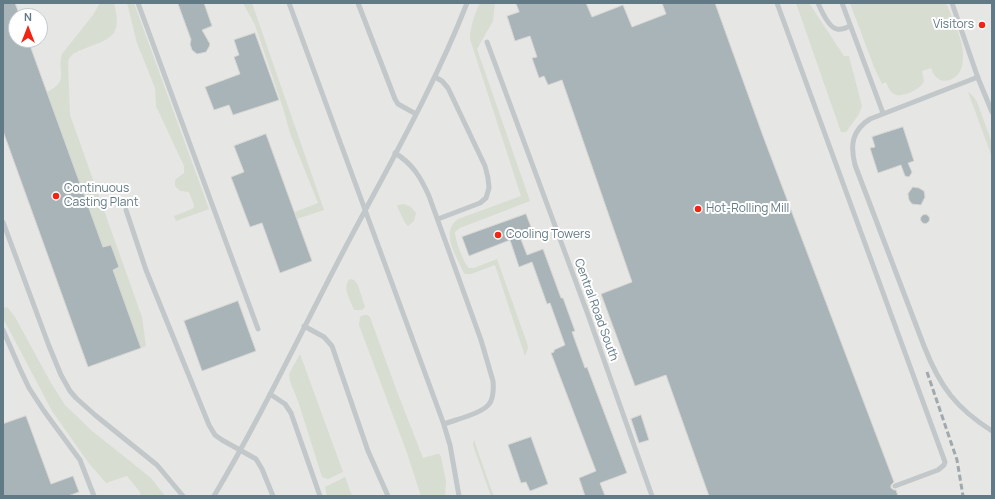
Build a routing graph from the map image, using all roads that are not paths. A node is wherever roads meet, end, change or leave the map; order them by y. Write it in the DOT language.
graph roads {
  1 [pos="138,3"];
  2 [pos="289,3"];
  3 [pos="358,3"];
  4 [pos="467,3"];
  5 [pos="777,3"];
  6 [pos="818,3"];
  7 [pos="842,3"];
  8 [pos="952,3"];
  9 [pos="850,26"];
  10 [pos="487,42"];
  11 [pos="435,77"];
  12 [pos="978,77"];
  13 [pos="992,112"];
  14 [pos="883,113"];
  15 [pos="416,114"];
  16 [pos="395,153"];
  17 [pos="126,210"];
  18 [pos="365,211"];
  19 [pos="438,219"];
  20 [pos="3,222"];
  21 [pos="304,326"];
  22 [pos="258,329"];
  23 [pos="3,330"];
  24 [pos="270,394"];
  25 [pos="444,424"];
  26 [pos="992,431"];
  27 [pos="241,450"];
  28 [pos="896,486"];
  29 [pos="387,495"];
  30 [pos="94,496"];
  31 [pos="183,496"];
  32 [pos="214,496"];
  33 [pos="273,496"];
  34 [pos="320,496"];
  35 [pos="459,496"];
  36 [pos="652,496"];
  1 -- 22 [label="lane"];
  2 -- 18 [label="lane"];
  3 -- 15 [label="lane"];
  4 -- 11 [label="lane"];
  5 -- 28 [label="lane"];
  6 -- 9 [label="lane"];
  7 -- 9 [label="lane"];
  8 -- 12 [label="lane"];
  9 -- 14 [label="lane"];
  10 -- 36 [label="lane, Central Road South"];
  11 -- 15 [label="lane"];
  11 -- 19 [label="lane"];
  12 -- 13 [label="lane"];
  12 -- 14 [label="lane"];
  14 -- 26 [label="lane"];
  15 -- 16 [label="lane"];
  16 -- 18 [label="lane"];
  16 -- 19 [label="lane"];
  17 -- 27 [label="lane"];
  18 -- 21 [label="lane"];
  18 -- 25 [label="lane"];
  19 -- 25 [label="lane"];
  20 -- 31 [label="lane"];
  21 -- 24 [label="lane"];
  21 -- 29 [label="lane"];
  23 -- 30 [label="lane"];
  24 -- 27 [label="lane"];
  24 -- 34 [label="lane"];
  25 -- 35 [label="lane"];
  27 -- 32 [label="lane"];
  27 -- 33 [label="lane"];
}
